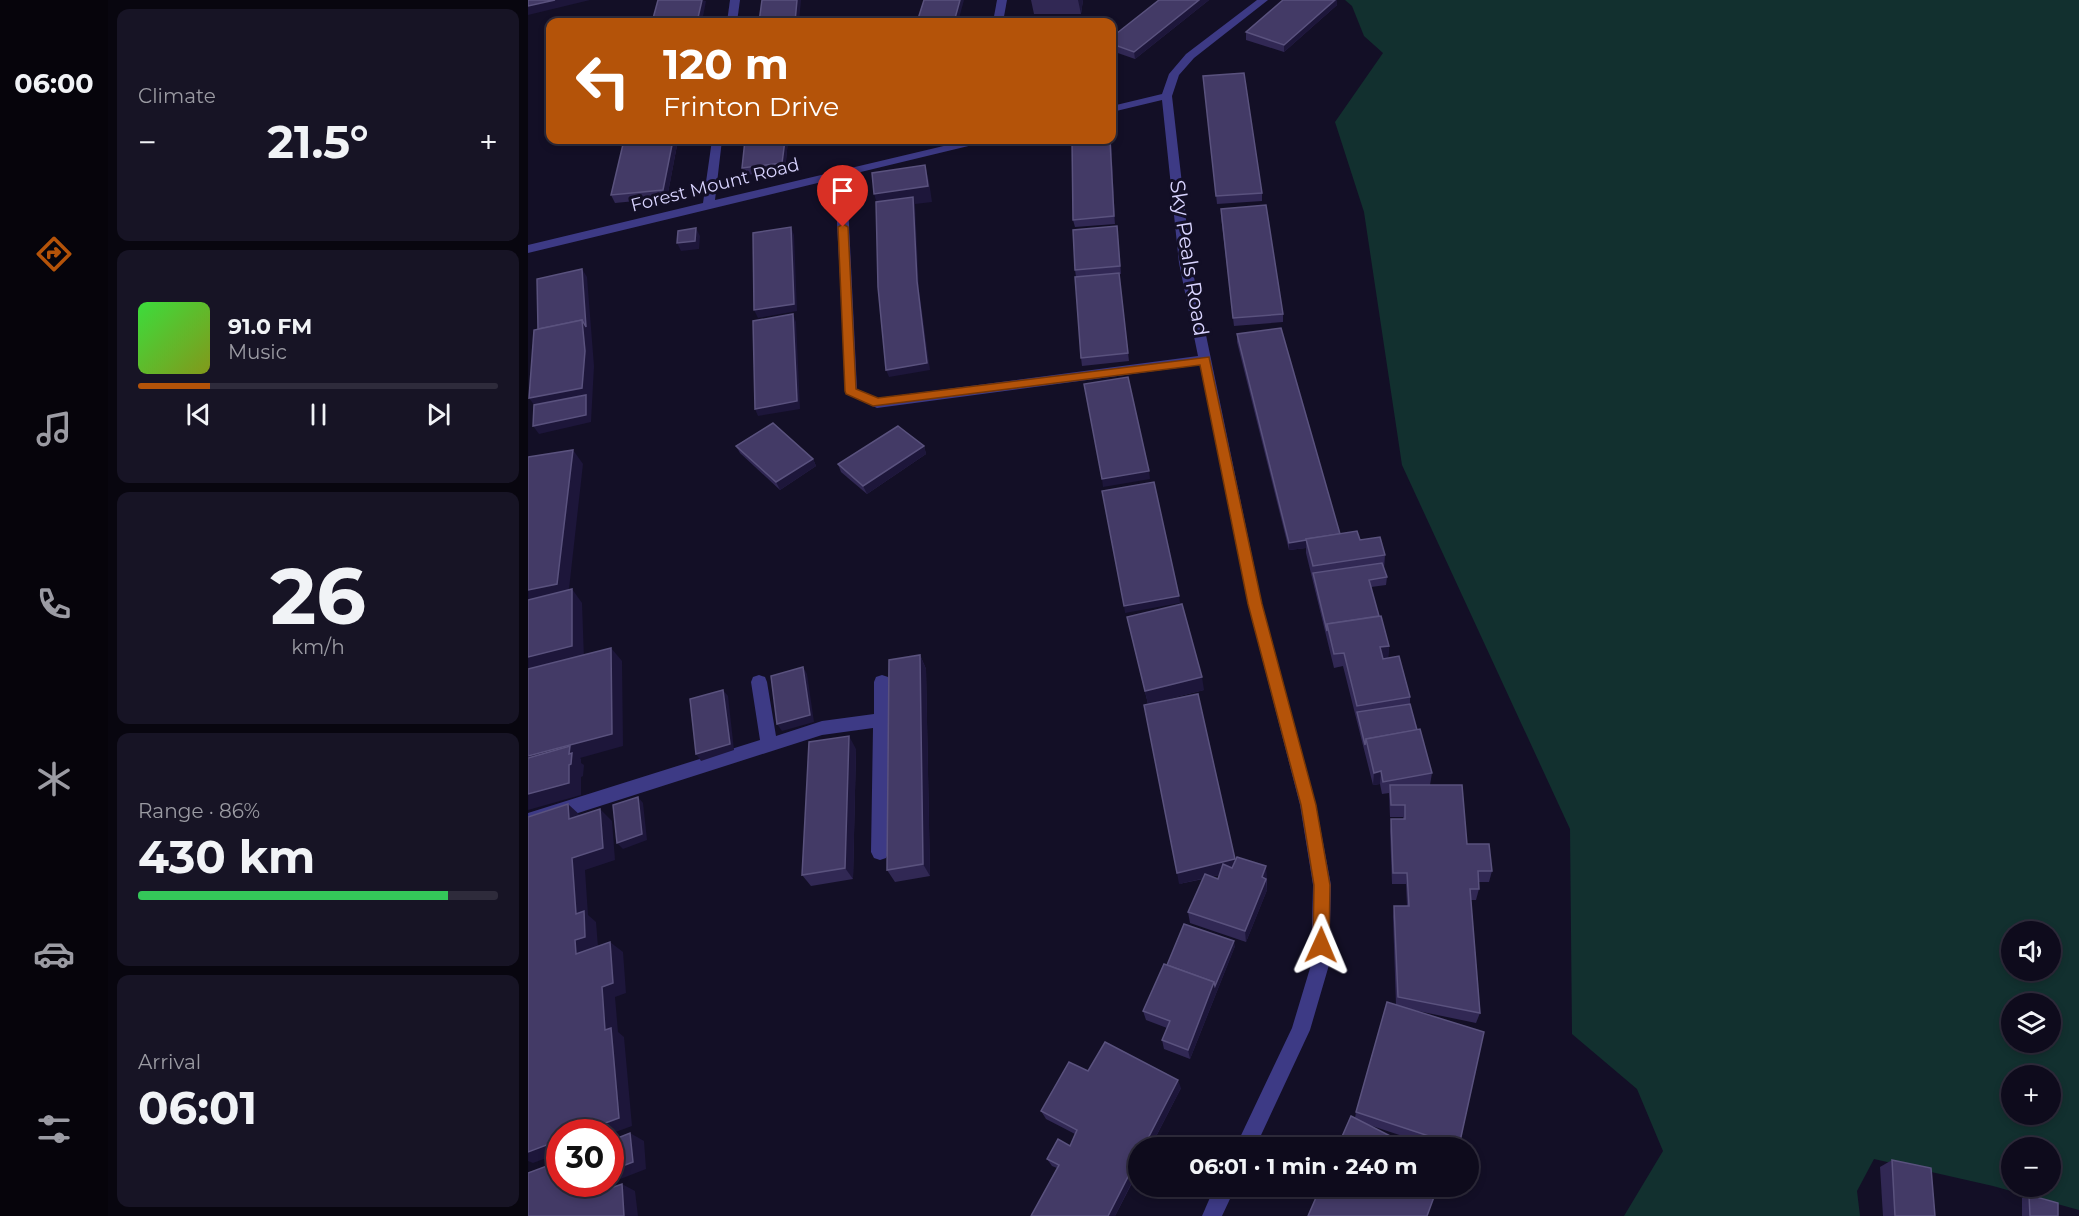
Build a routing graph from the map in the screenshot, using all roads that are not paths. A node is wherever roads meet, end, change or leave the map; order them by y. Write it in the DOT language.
graph roads {
  1 [pos="735,0"];
  2 [pos="1002,0"];
  3 [pos="1263,0"];
  4 [pos="733,18"];
  5 [pos="999,18"];
  6 [pos="1167,96"];
  7 [pos="1116,108"];
  8 [pos="717,144"];
  9 [pos="964,144"];
  10 [pos="834,174"];
  11 [pos="709,205"];
  12 [pos="528,249"];
  13 [pos="1205,360"];
  14 [pos="759,682"];
  15 [pos="882,682"];
  16 [pos="881,720"];
  17 [pos="769,744"];
  18 [pos="528,821"];
  19 [pos="880,852"];
  20 [pos="1250,1137"];
  21 [pos="1221,1197"];
  22 [pos="1212,1216"];
  1 -- 4 [label="street"];
  2 -- 5 [label="street"];
  3 -- 6 [label="street"];
  6 -- 7 [label="street"];
  6 -- 13 [label="street, Sky Peals Road"];
  8 -- 11 [label="street"];
  9 -- 10 [label="street, Forest Mount Road"];
  10 -- 11 [label="street, Forest Mount Road"];
  10 -- 13 [label="street"];
  11 -- 12 [label="street, Forest Mount Road"];
  13 -- 20 [label="street, Sky Peals Road"];
  14 -- 17 [label="street"];
  15 -- 16 [label="street"];
  16 -- 17 [label="street"];
  16 -- 19 [label="street"];
  17 -- 18 [label="street"];
  21 -- 22 [label="street"];
}
